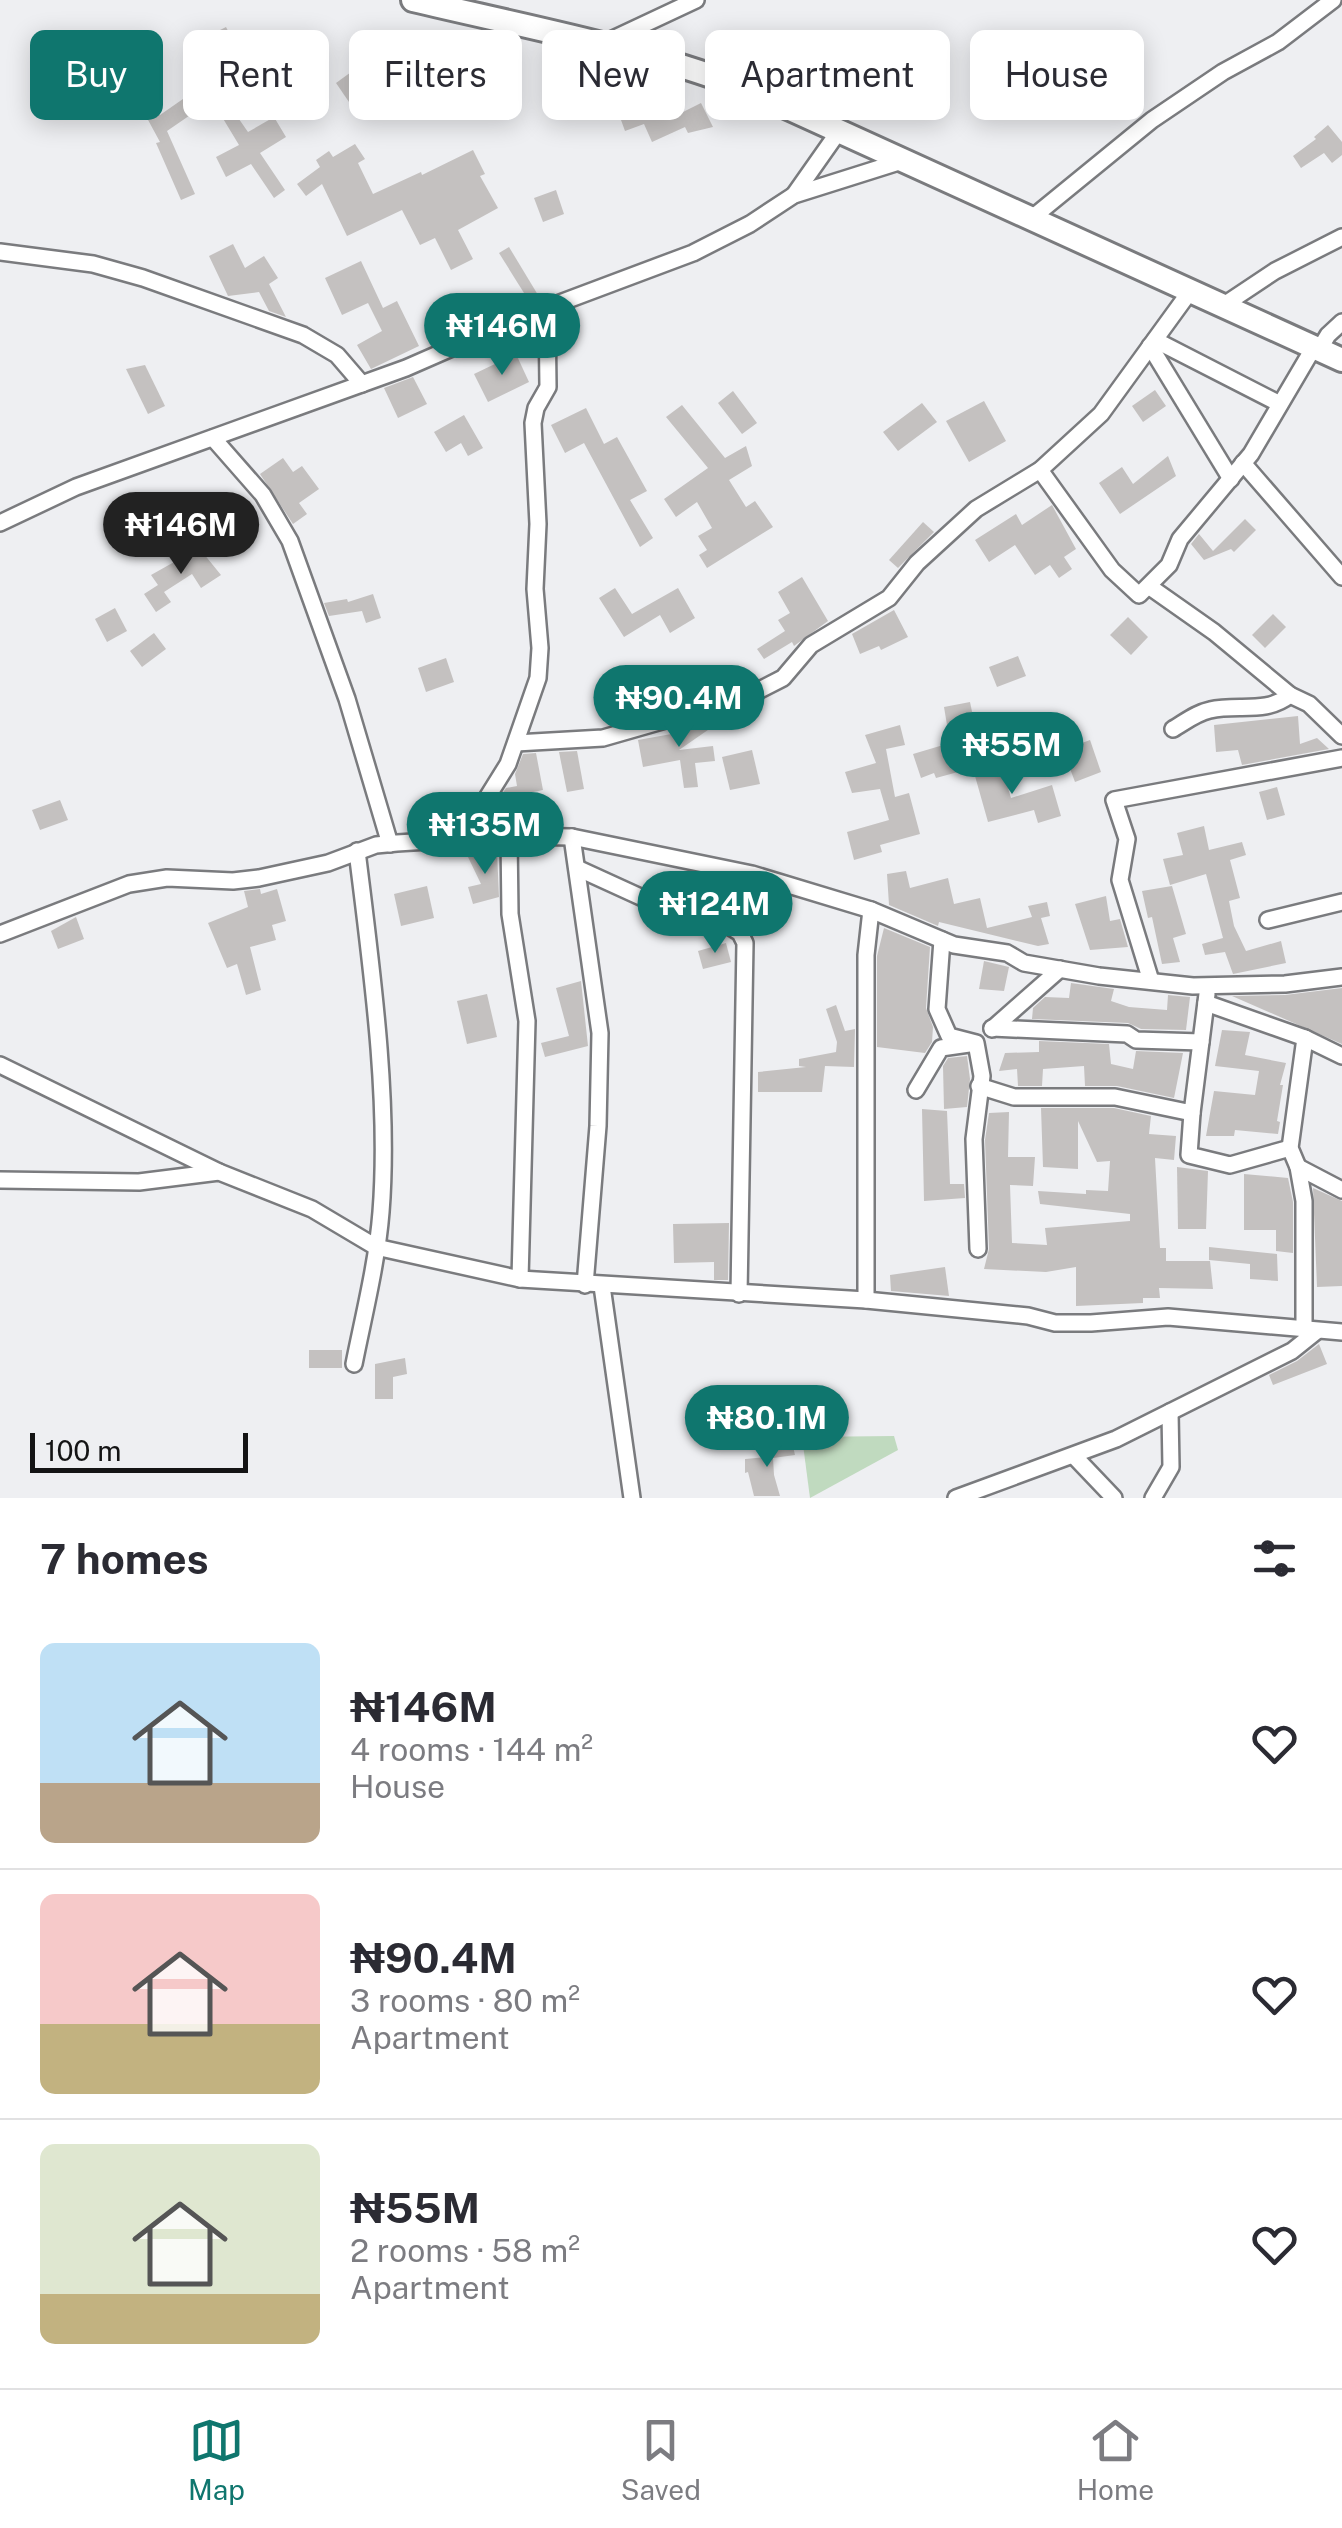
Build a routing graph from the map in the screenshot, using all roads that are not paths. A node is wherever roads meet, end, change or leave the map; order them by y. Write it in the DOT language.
graph roads {
  1 [pos="413,0"];
  2 [pos="696,0"];
  3 [pos="1334,0"];
  4 [pos="632,30"];
  5 [pos="542,32"];
  6 [pos="685,69"];
  7 [pos="839,131"];
  8 [pos="905,160"];
  9 [pos="794,195"];
  10 [pos="1032,218"];
  11 [pos="1342,237"];
  12 [pos="0,252"];
  13 [pos="1191,290"];
  14 [pos="1224,305"];
  15 [pos="547,308"];
  16 [pos="1342,322"];
  17 [pos="1152,343"];
  18 [pos="1317,348"];
  19 [pos="1342,360"];
  20 [pos="362,384"];
  21 [pos="1280,404"];
  22 [pos="212,438"];
  23 [pos="1243,463"];
  24 [pos="1040,470"];
  25 [pos="1231,479"];
  26 [pos="0,524"];
  27 [pos="1342,577"];
  28 [pos="1150,586"];
  29 [pos="1290,695"];
  30 [pos="1173,729"];
  31 [pos="1342,736"];
  32 [pos="516,743"];
  33 [pos="1342,758"];
  34 [pos="509,836"];
  35 [pos="572,837"];
  36 [pos="462,838"];
  37 [pos="390,844"];
  38 [pos="357,851"];
  39 [pos="577,868"];
  40 [pos="1342,902"];
  41 [pos="870,910"];
  42 [pos="1268,920"];
  43 [pos="0,934"];
  44 [pos="942,940"];
  45 [pos="1060,969"];
  46 [pos="1338,976"];
  47 [pos="1151,981"];
  48 [pos="1208,985"];
  49 [pos="1206,1003"];
  50 [pos="992,1028"];
  51 [pos="1306,1038"];
  52 [pos="1201,1042"];
  53 [pos="976,1043"];
  54 [pos="1342,1056"];
  55 [pos="0,1065"];
  56 [pos="980,1086"];
  57 [pos="916,1090"];
  58 [pos="1192,1113"];
  59 [pos="1290,1148"];
  60 [pos="1298,1166"];
  61 [pos="219,1172"];
  62 [pos="0,1180"];
  63 [pos="1342,1190"];
  64 [pos="376,1247"];
  65 [pos="978,1249"];
  66 [pos="520,1279"];
  67 [pos="594,1286"];
  68 [pos="738,1294"];
  69 [pos="866,1300"];
  70 [pos="1310,1330"];
  71 [pos="1342,1332"];
  72 [pos="354,1364"];
  73 [pos="1170,1412"];
  74 [pos="1074,1456"];
  75 [pos="632,1498"];
  76 [pos="956,1498"];
  77 [pos="1114,1498"];
  78 [pos="1153,1498"];
  1 -- 5 [label="street"];
  2 -- 4 [label="street"];
  3 -- 10 [label="street"];
  6 -- 7 [label="street"];
  7 -- 8 [label="street"];
  7 -- 9 [label="street"];
  8 -- 9 [label="street"];
  8 -- 10 [label="street"];
  9 -- 15 [label="street"];
  10 -- 13 [label="street"];
  11 -- 14 [label="street"];
  12 -- 20 [label="street"];
  13 -- 14 [label="street"];
  13 -- 17 [label="street"];
  14 -- 18 [label="street"];
  15 -- 20 [label="street"];
  15 -- 32 [label="street"];
  16 -- 18 [label="street"];
  17 -- 21 [label="street"];
  17 -- 24 [label="street"];
  17 -- 25 [label="street"];
  18 -- 19 [label="street"];
  18 -- 21 [label="street"];
  20 -- 22 [label="street"];
  21 -- 23 [label="street"];
  22 -- 26 [label="street"];
  22 -- 37 [label="street"];
  23 -- 25 [label="street"];
  23 -- 27 [label="street"];
  24 -- 28 [label="street"];
  24 -- 32 [label="street"];
  25 -- 28 [label="street"];
  28 -- 29 [label="street"];
  29 -- 30 [label="street"];
  29 -- 31 [label="street"];
  32 -- 36 [label="street"];
  33 -- 47 [label="street"];
  34 -- 35 [label="street"];
  34 -- 36 [label="street"];
  34 -- 66 [label="street"];
  35 -- 39 [label="street"];
  35 -- 41 [label="street"];
  36 -- 37 [label="street"];
  37 -- 38 [label="street"];
  38 -- 43 [label="street"];
  38 -- 64 [label="street"];
  39 -- 67 [label="street"];
  39 -- 68 [label="street"];
  40 -- 42 [label="street"];
  41 -- 44 [label="street"];
  41 -- 69 [label="street"];
  44 -- 45 [label="street"];
  44 -- 53 [label="street"];
  45 -- 47 [label="street"];
  45 -- 50 [label="street"];
  46 -- 48 [label="street"];
  47 -- 48 [label="street"];
  48 -- 49 [label="street"];
  49 -- 51 [label="street"];
  49 -- 52 [label="street"];
  50 -- 52 [label="street"];
  50 -- 53 [label="street"];
  51 -- 54 [label="street"];
  51 -- 59 [label="street"];
  52 -- 58 [label="street"];
  53 -- 56 [label="street"];
  53 -- 57 [label="street"];
  55 -- 61 [label="street"];
  56 -- 58 [label="street"];
  56 -- 65 [label="street"];
  58 -- 59 [label="street"];
  59 -- 60 [label="street"];
  60 -- 63 [label="street"];
  60 -- 70 [label="street"];
  61 -- 62 [label="street"];
  61 -- 64 [label="street"];
  64 -- 66 [label="street"];
  64 -- 72 [label="street"];
  66 -- 67 [label="street"];
  67 -- 68 [label="street"];
  67 -- 75 [label="street"];
  68 -- 69 [label="street"];
  69 -- 70 [label="street"];
  70 -- 71 [label="street"];
  70 -- 73 [label="street"];
  73 -- 74 [label="street"];
  73 -- 78 [label="street"];
  74 -- 76 [label="street"];
  74 -- 77 [label="street"];
}
